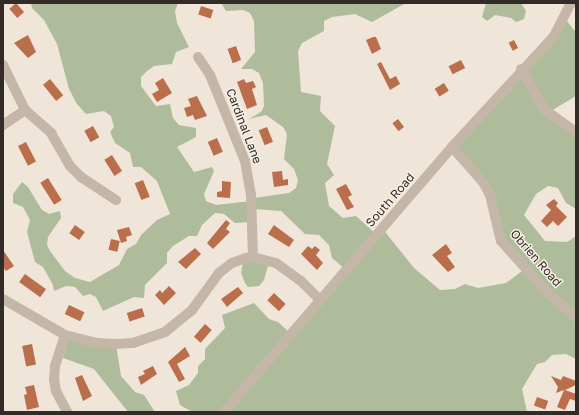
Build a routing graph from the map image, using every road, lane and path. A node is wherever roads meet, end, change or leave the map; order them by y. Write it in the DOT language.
graph roads {
  1 [pos="571,3"];
  2 [pos="198,57"];
  3 [pos="3,65"];
  4 [pos="521,69"];
  5 [pos="25,110"];
  6 [pos="3,125"];
  7 [pos="576,132"];
  8 [pos="452,147"];
  9 [pos="116,200"];
  10 [pos="253,257"];
  11 [pos="3,299"];
  12 [pos="320,301"];
  13 [pos="576,318"];
  14 [pos="65,335"];
  15 [pos="67,412"];
  16 [pos="224,412"];
  1 -- 4 [label="street, South Road"];
  2 -- 10 [label="street, Cardinal Lane"];
  3 -- 5 [label="street"];
  4 -- 7 [label="street"];
  4 -- 8 [label="street, South Road"];
  5 -- 6 [label="street"];
  5 -- 9 [label="street"];
  8 -- 12 [label="street, South Road"];
  8 -- 13 [label="street, Obrien Road"];
  10 -- 12 [label="street"];
  10 -- 14 [label="street"];
  11 -- 14 [label="street"];
  12 -- 16 [label="street, South Road"];
  14 -- 15 [label="street"];
}
